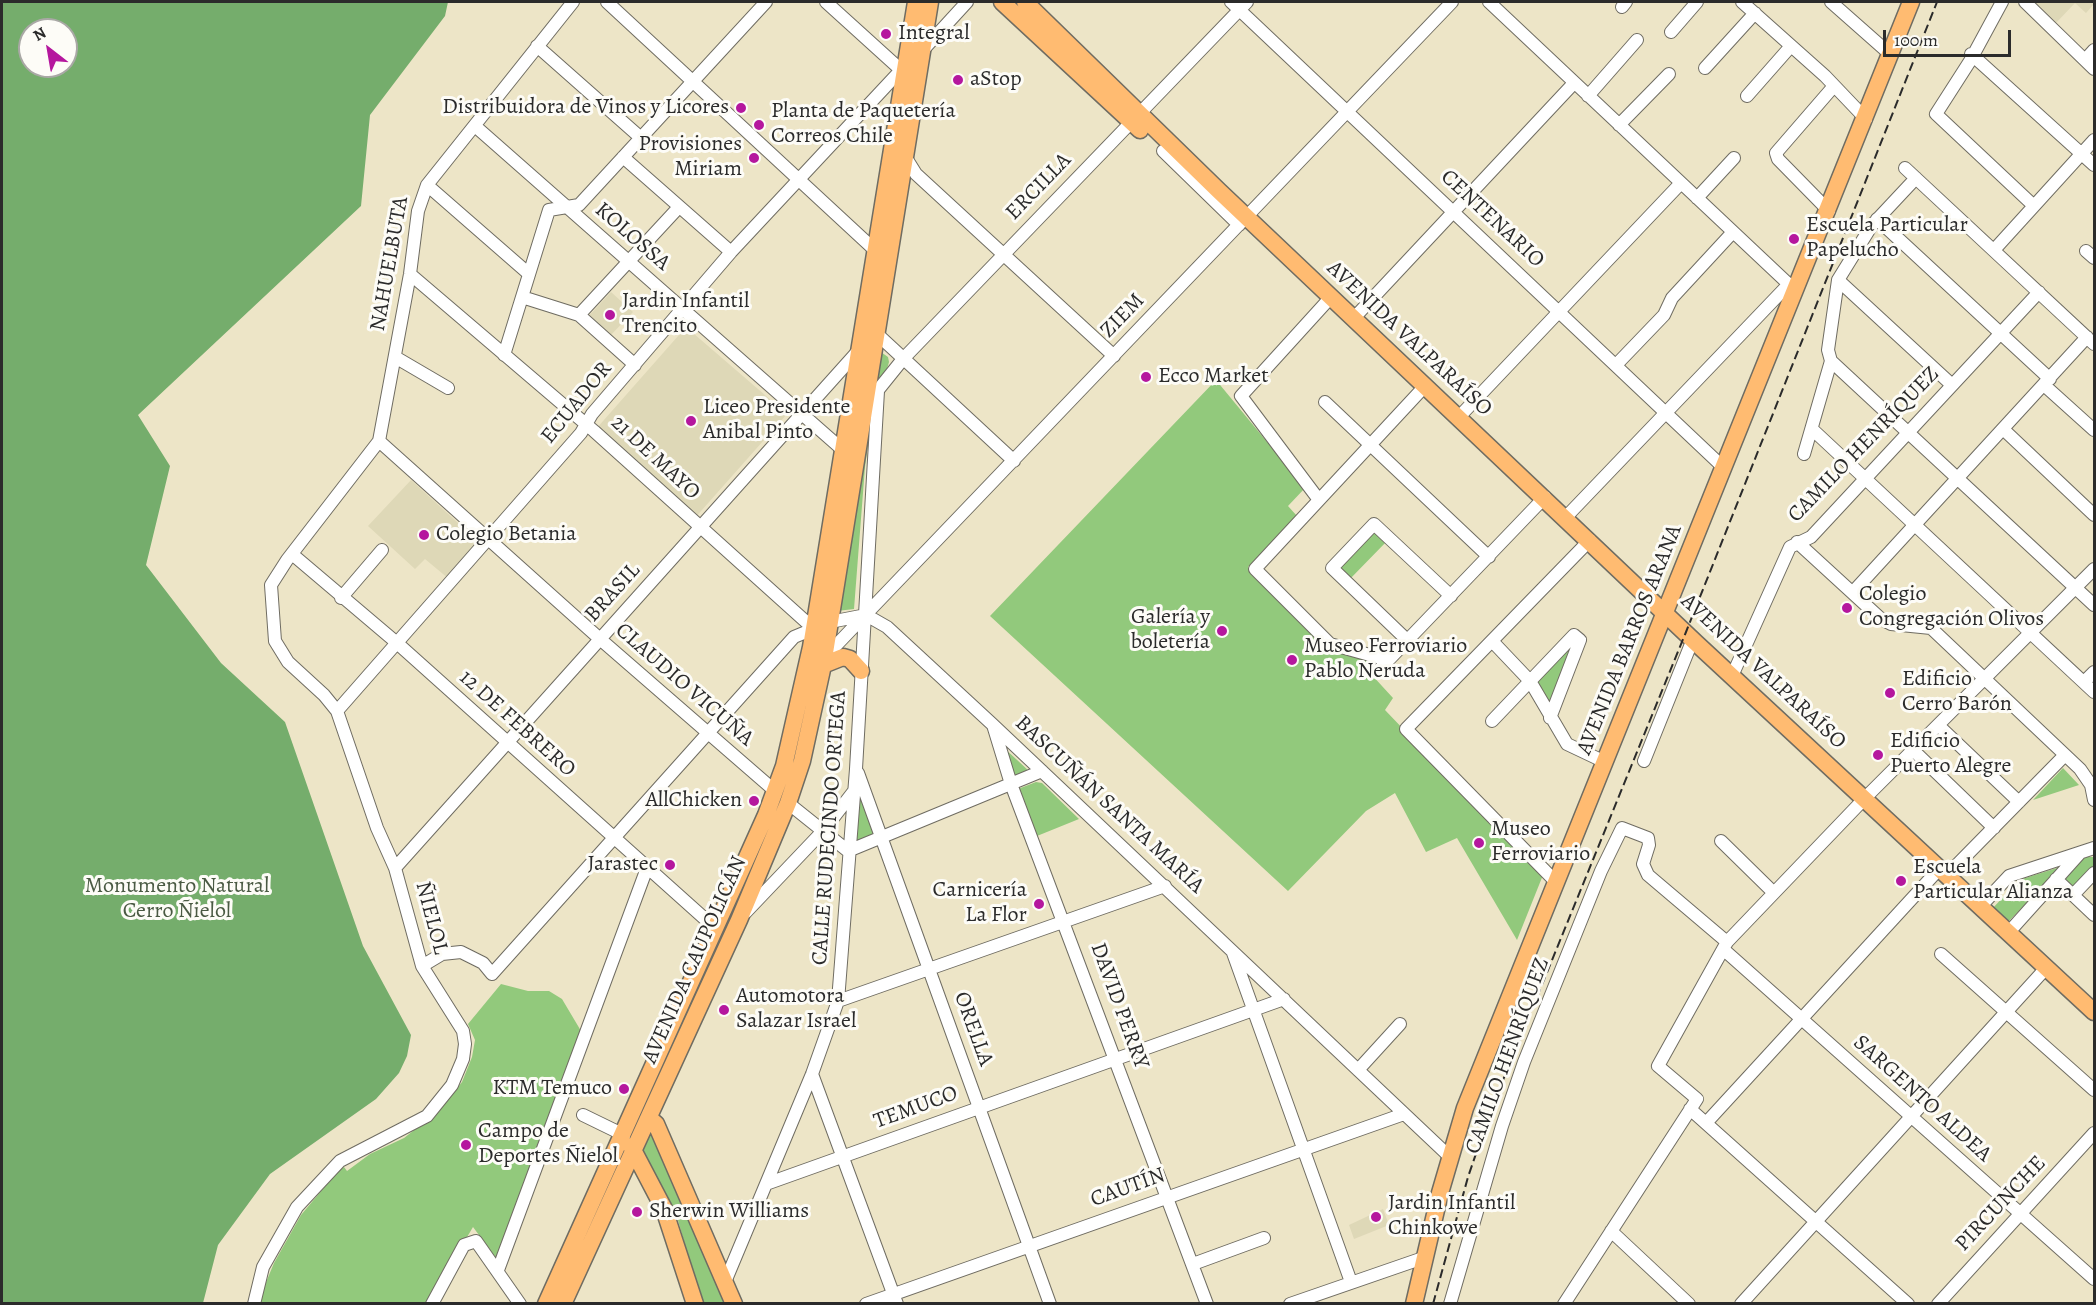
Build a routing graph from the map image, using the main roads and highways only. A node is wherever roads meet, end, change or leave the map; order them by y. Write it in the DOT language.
graph roads {
  1 [pos="916,2"];
  2 [pos="930,2"];
  3 [pos="1002,2"];
  4 [pos="1025,2"];
  5 [pos="1911,2"];
  6 [pos="1135,118"];
  7 [pos="1219,191"];
  8 [pos="1666,612"];
  9 [pos="823,662"];
  10 [pos="861,671"];
  11 [pos="784,766"];
  12 [pos="788,803"];
  13 [pos="714,927"];
  14 [pos="717,967"];
  15 [pos="684,998"];
  16 [pos="699,1006"];
  17 [pos="2094,1011"];
  18 [pos="650,1118"];
  19 [pos="626,1130"];
  20 [pos="633,1153"];
  21 [pos="1415,1303"];
  22 [pos="546,1304"];
  23 [pos="563,1304"];
  24 [pos="695,1304"];
  25 [pos="734,1304"];
  1 -- 11 [label="main road, AVENIDA CAUPOLICÁN"];
  2 -- 9 [label="main road, AVENIDA CAUPOLICÁN"];
  3 -- 6 [label="main road, AVENIDA VALPARAÍSO"];
  4 -- 6 [label="main road, AVENIDA VALPARAÍSO"];
  5 -- 8 [label="main road, AVENIDA BARROS ARANA"];
  6 -- 7 [label="main road, AVENIDA VALPARAÍSO"];
  6 -- 7 [label="main road, AVENIDA VALPARAÍSO"];
  7 -- 8 [label="main road, AVENIDA VALPARAÍSO"];
  8 -- 17 [label="main road, AVENIDA VALPARAÍSO"];
  8 -- 21 [label="main road, AVENIDA BARROS ARANA"];
  9 -- 10 [label="main road"];
  9 -- 12 [label="main road, AVENIDA CAUPOLICÁN"];
  11 -- 12 [label="main road"];
  11 -- 13 [label="main road, AVENIDA CAUPOLICÁN"];
  12 -- 14 [label="main road, AVENIDA CAUPOLICÁN"];
  13 -- 14 [label="main road"];
  13 -- 15 [label="main road, AVENIDA CAUPOLICÁN"];
  14 -- 16 [label="main road, AVENIDA CAUPOLICÁN"];
  15 -- 16 [label="main road"];
  15 -- 19 [label="main road, AVENIDA CAUPOLICÁN"];
  16 -- 18 [label="main road, AVENIDA CAUPOLICÁN"];
  18 -- 20 [label="main road, AVENIDA CAUPOLICÁN"];
  18 -- 25 [label="main road"];
  19 -- 20 [label="main road"];
  19 -- 22 [label="main road, AVENIDA CAUPOLICÁN"];
  20 -- 23 [label="main road, AVENIDA CAUPOLICÁN"];
  20 -- 24 [label="main road"];
}
